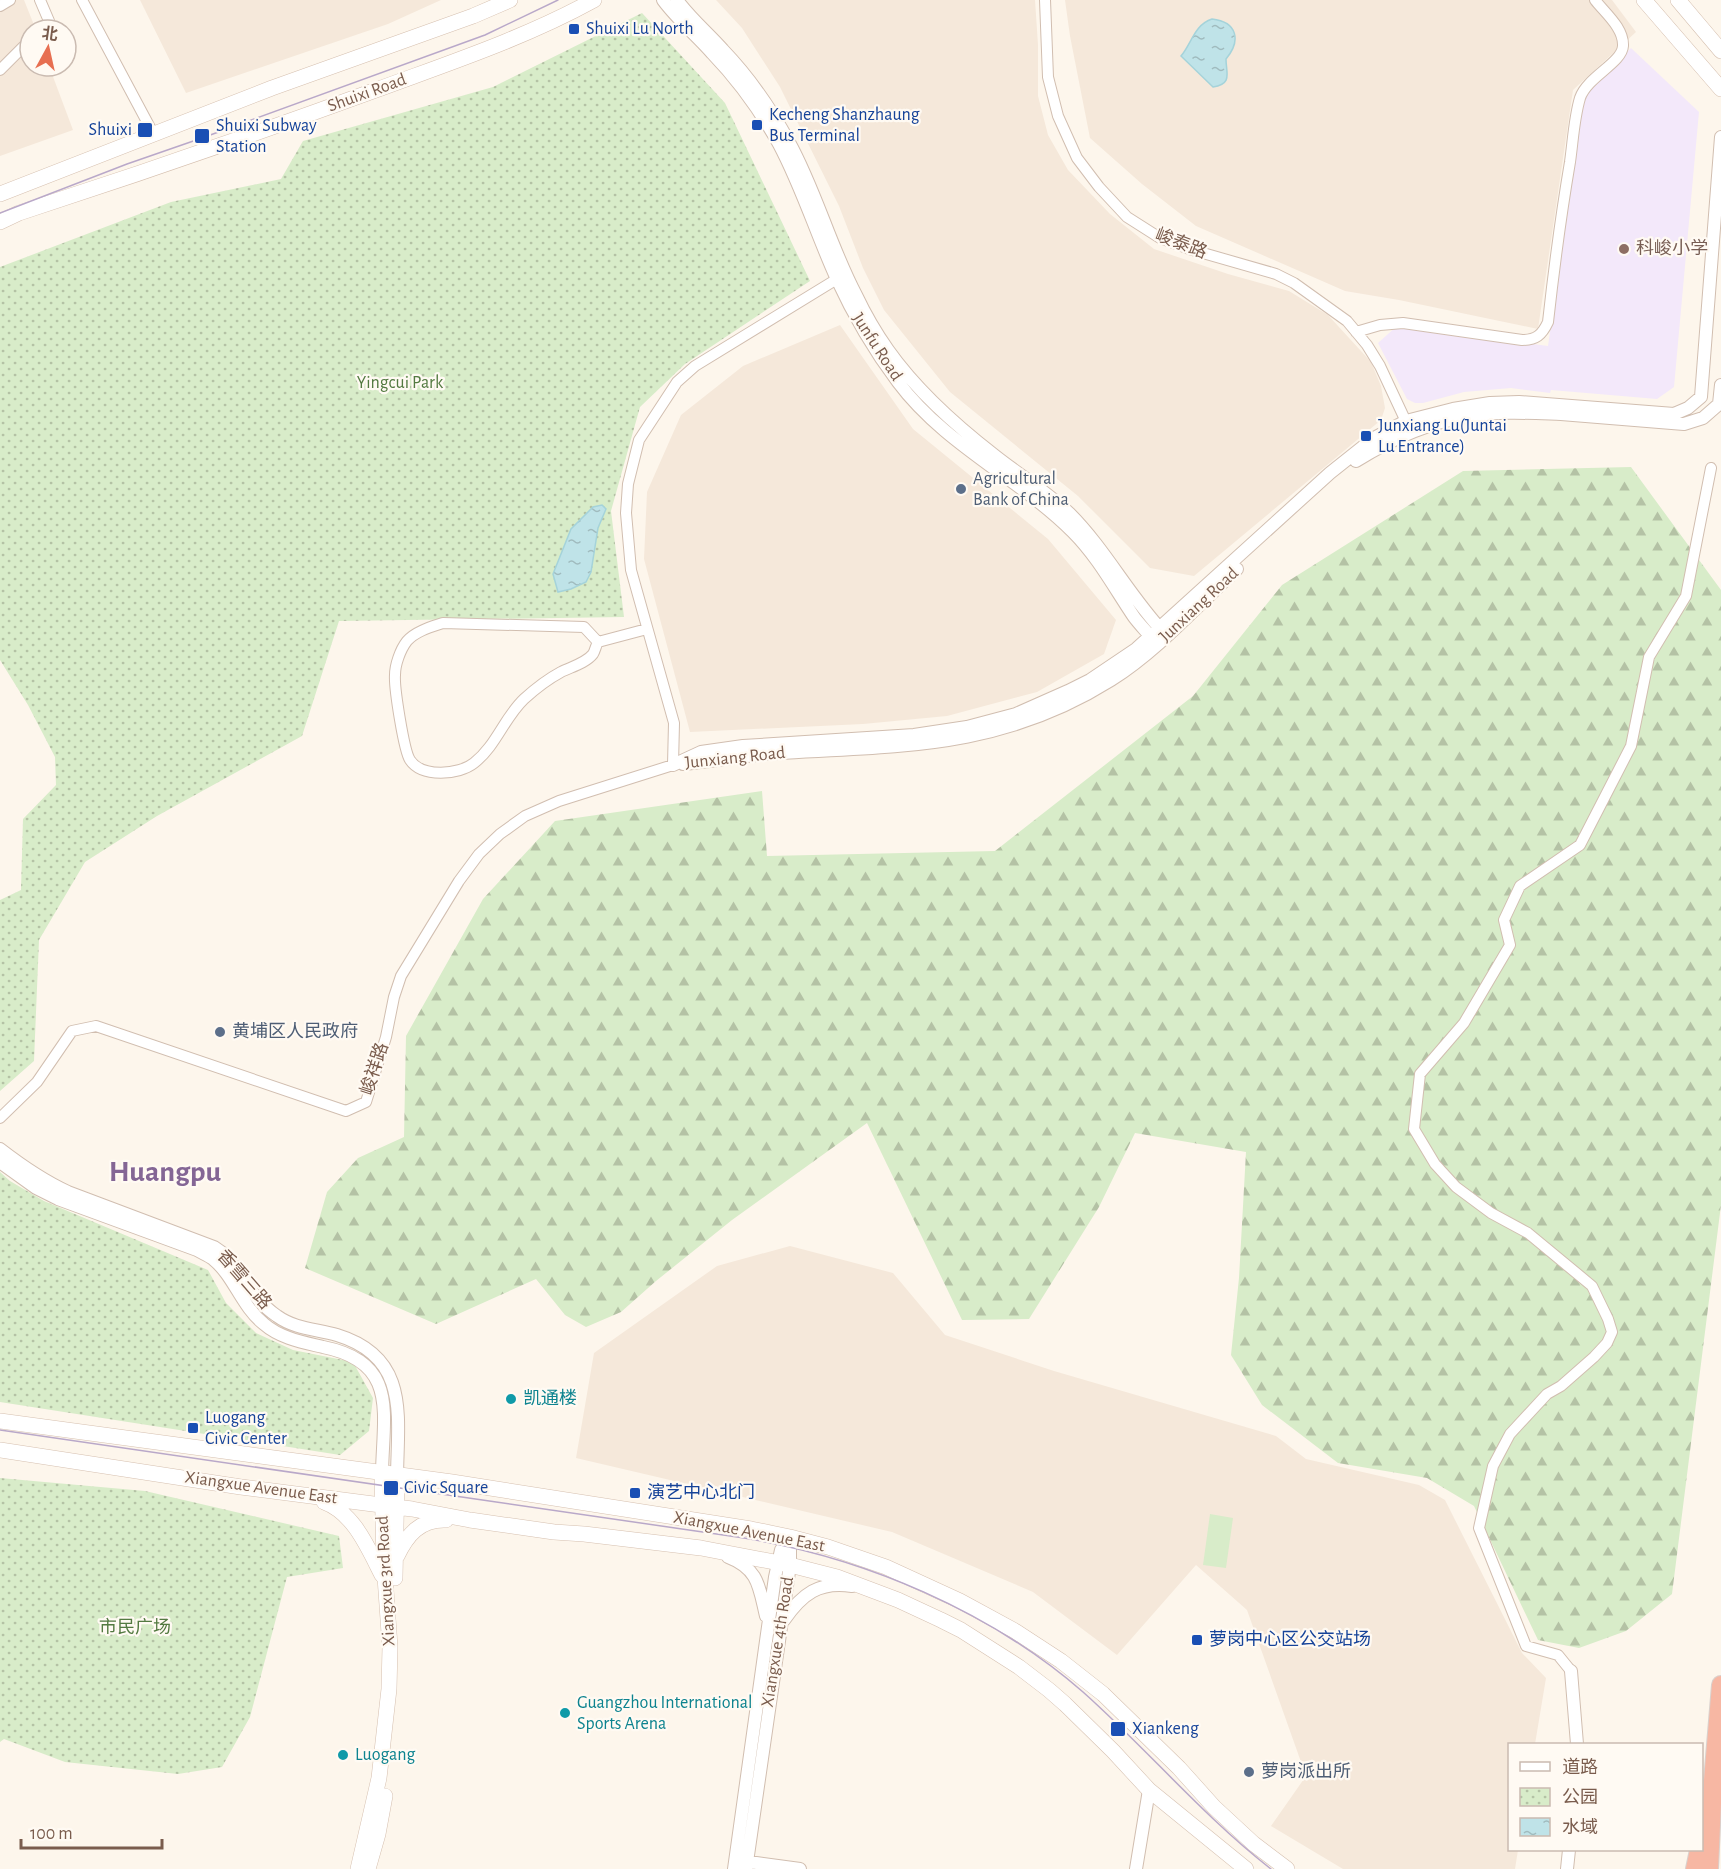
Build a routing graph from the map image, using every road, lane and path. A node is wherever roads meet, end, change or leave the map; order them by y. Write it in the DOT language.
graph roads {
  1 [pos="10,0"];
  2 [pos="40,0"];
  3 [pos="82,0"];
  4 [pos="510,0"];
  5 [pos="594,0"];
  6 [pos="663,0"];
  7 [pos="677,0"];
  8 [pos="1046,0"];
  9 [pos="1595,0"];
  10 [pos="1644,0"];
  11 [pos="1678,0"];
  12 [pos="0,6"];
  13 [pos="49,18"];
  14 [pos="1721,51"];
  15 [pos="18,52"];
  16 [pos="0,70"];
  17 [pos="1721,89"];
  18 [pos="153,133"];
  19 [pos="1721,137"];
  20 [pos="0,194"];
  21 [pos="0,222"];
  22 [pos="837,279"];
  23 [pos="1356,332"];
  24 [pos="1721,385"];
  25 [pos="1408,427"];
  26 [pos="1711,468"];
  27 [pos="647,629"];
  28 [pos="1158,636"];
  29 [pos="598,642"];
  30 [pos="673,765"];
  31 [pos="0,1118"];
  32 [pos="0,1149"];
  33 [pos="0,1162"];
  34 [pos="0,1421"];
  35 [pos="0,1450"];
  36 [pos="389,1474"];
  37 [pos="302,1496"];
  38 [pos="389,1507"];
  39 [pos="470,1520"];
  40 [pos="790,1537"];
  41 [pos="701,1548"];
  42 [pos="394,1562"];
  43 [pos="784,1564"];
  44 [pos="385,1580"];
  45 [pos="872,1590"];
  46 [pos="781,1623"];
  47 [pos="767,1625"];
  48 [pos="1571,1671"];
  49 [pos="1721,1685"];
  50 [pos="1577,1743"];
  51 [pos="1713,1781"];
  52 [pos="1149,1790"];
  53 [pos="1703,1828"];
  54 [pos="1569,1851"];
  55 [pos="1699,1851"];
  56 [pos="741,1865"];
  57 [pos="358,1869"];
  58 [pos="368,1869"];
  59 [pos="800,1869"];
  60 [pos="1136,1869"];
  61 [pos="1246,1869"];
  62 [pos="1287,1869"];
  63 [pos="1567,1869"];
  64 [pos="1695,1869"];
  65 [pos="1709,1869"];
  1 -- 12 [label="street"];
  2 -- 13 [label="street"];
  3 -- 18 [label="street"];
  4 -- 18 [label="main road, Shuixi Road"];
  5 -- 21 [label="main road, Shuixi Road"];
  6 -- 22 [label="street, Junfu Road"];
  7 -- 28 [label="street, Junfu Road"];
  8 -- 23 [label="street, 峻泰路"];
  9 -- 23 [label="street"];
  10 -- 17 [label="main road"];
  11 -- 14 [label="main road"];
  15 -- 16 [label="street"];
  18 -- 20 [label="main road, Shuixi Road"];
  19 -- 25 [label="street, Junxiang Road"];
  22 -- 27 [label="street"];
  22 -- 28 [label="street, Junfu Road"];
  23 -- 25 [label="street, 峻泰路"];
  24 -- 25 [label="street, Junxiang Road"];
  25 -- 28 [label="street, Junxiang Road"];
  26 -- 48 [label="street"];
  27 -- 29 [label="street"];
  27 -- 30 [label="street"];
  28 -- 30 [label="street, Junxiang Road"];
  29 -- 29 [label="street"];
  30 -- 31 [label="street, 峻祥路"];
  32 -- 36 [label="street, 香雪三路"];
  33 -- 36 [label="street, Xiangxue 3rd Road"];
  34 -- 36 [label="main road, Xiangxue Avenue East"];
  35 -- 37 [label="main road, Xiangxue Avenue East"];
  36 -- 38 [label="main road, Xiangxue 3rd Road"];
  36 -- 40 [label="main road, Xiangxue Avenue East"];
  37 -- 38 [label="main road, Xiangxue Avenue East"];
  37 -- 44 [label="main road"];
  38 -- 39 [label="main road, Xiangxue Avenue East"];
  38 -- 42 [label="main road, Xiangxue 3rd Road"];
  38 -- 44 [label="main road, Xiangxue 3rd Road"];
  39 -- 41 [label="main road, Xiangxue Avenue East"];
  39 -- 42 [label="main road"];
  40 -- 43 [label="street, Xiangxue 4th Road"];
  40 -- 62 [label="main road, Xiangxue Avenue East"];
  41 -- 43 [label="main road, Xiangxue Avenue East"];
  41 -- 47 [label="street"];
  42 -- 58 [label="main road, Xiangxue 3rd Road"];
  43 -- 45 [label="main road, Xiangxue Avenue East"];
  43 -- 46 [label="street, Xiangxue 4th Road"];
  43 -- 47 [label="street, Xiangxue 4th Road"];
  44 -- 57 [label="main road, Xiangxue 3rd Road"];
  45 -- 46 [label="street"];
  45 -- 52 [label="main road, Xiangxue Avenue East"];
  46 -- 56 [label="street, Xiangxue 4th Road"];
  47 -- 56 [label="street, Xiangxue 4th Road"];
  48 -- 50 [label="street"];
  49 -- 51 [label="highway"];
  51 -- 53 [label="highway"];
  51 -- 65 [label="highway"];
  52 -- 60 [label="street"];
  52 -- 61 [label="main road, Xiangxue Avenue East"];
  54 -- 63 [label="street"];
  55 -- 64 [label="highway"];
  56 -- 59 [label="street"];
}
